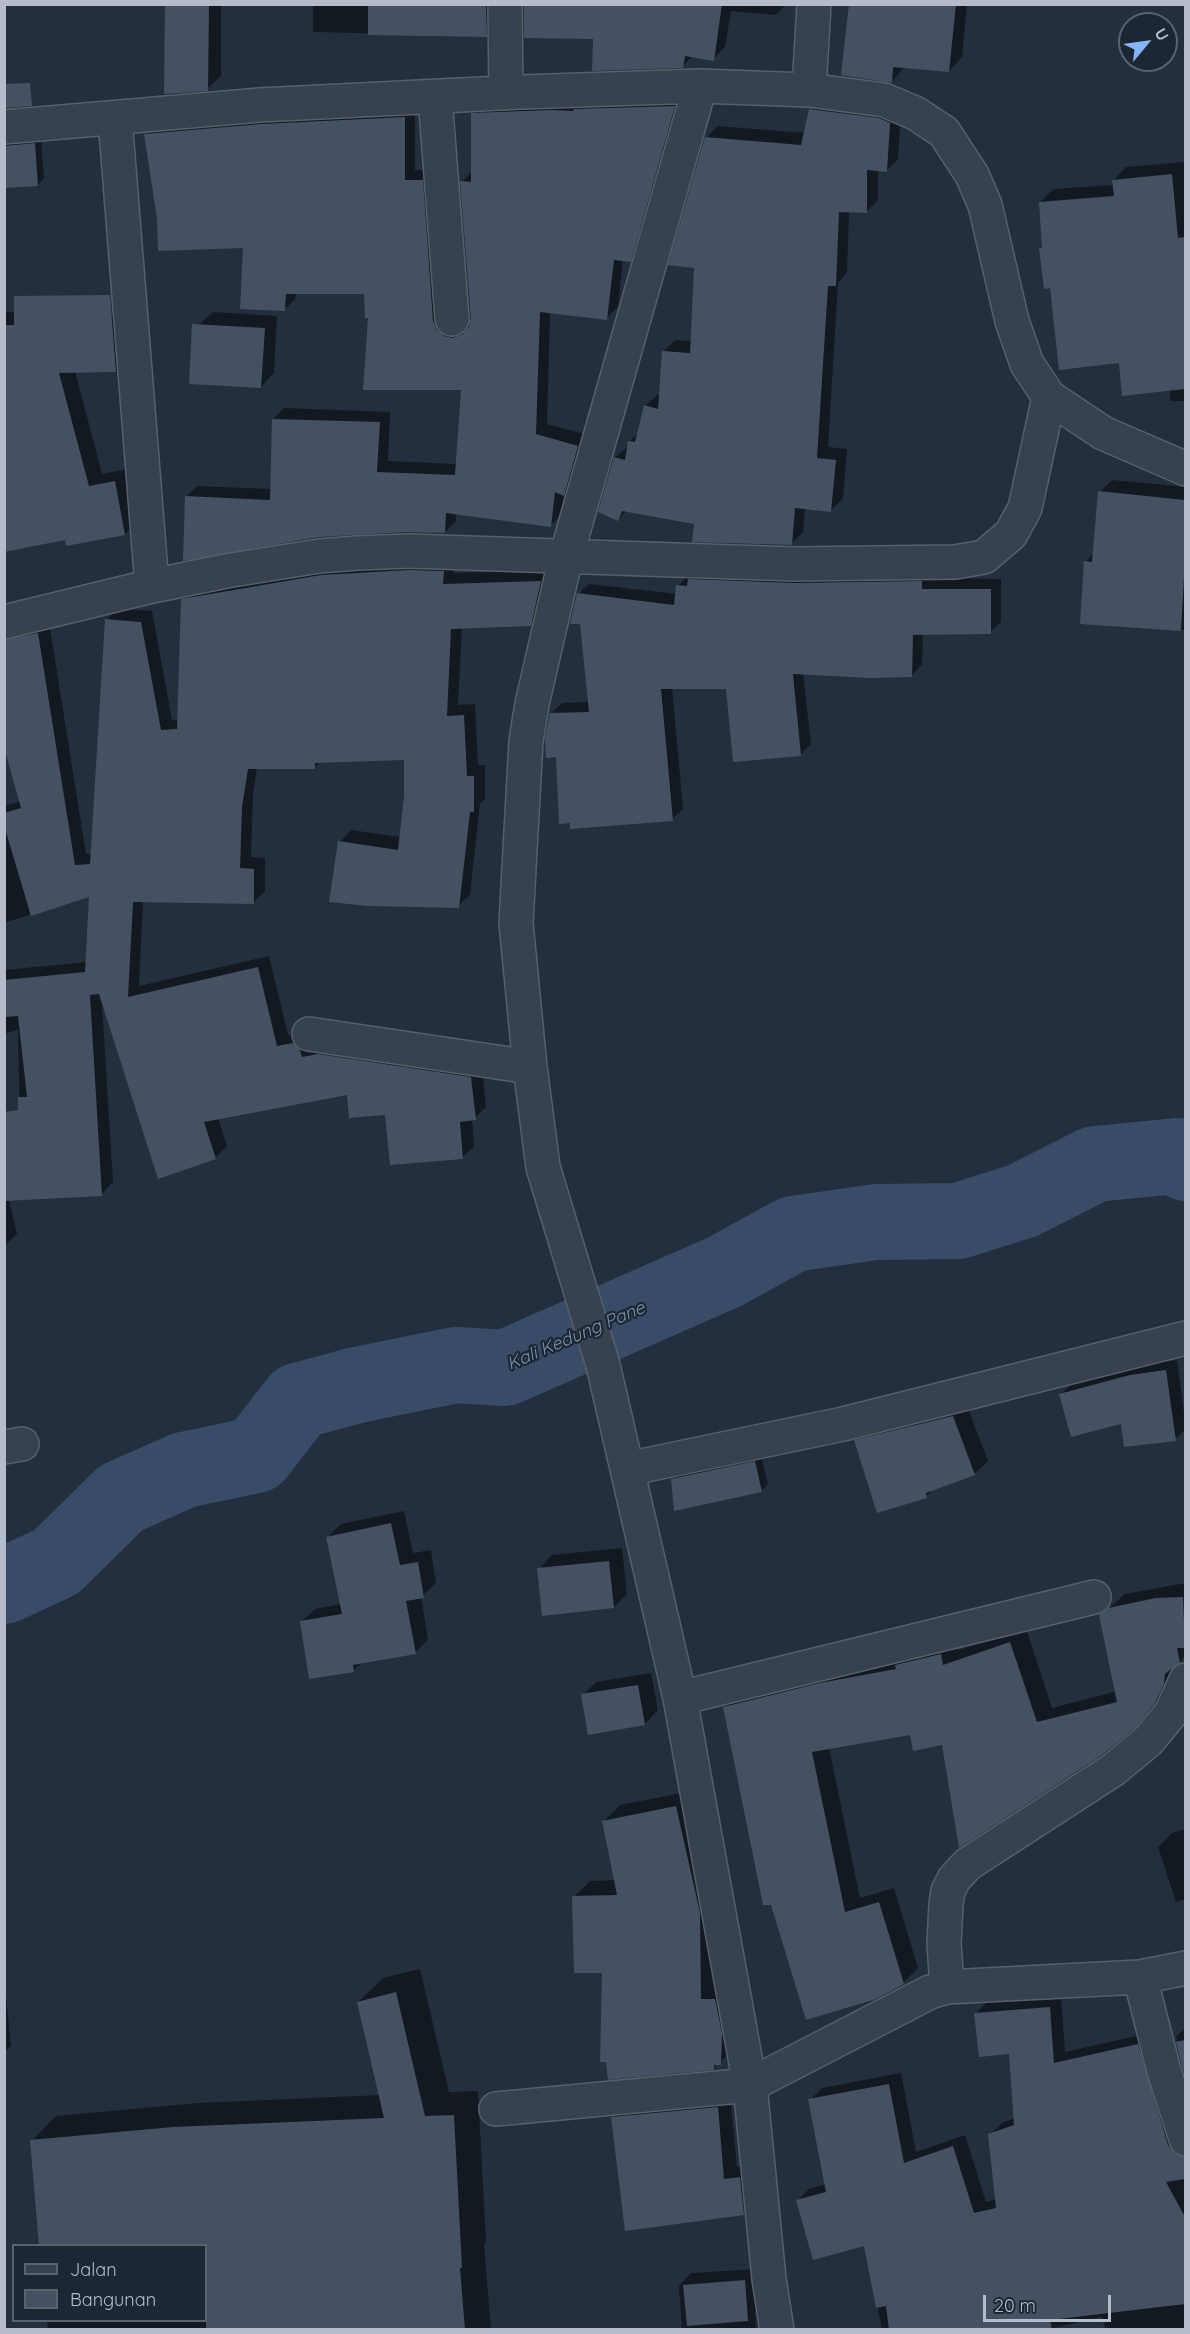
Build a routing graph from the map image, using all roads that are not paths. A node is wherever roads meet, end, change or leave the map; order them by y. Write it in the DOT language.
graph roads {
  1 [pos="505,4"];
  2 [pos="814,4"];
  3 [pos="700,86"];
  4 [pos="809,90"];
  5 [pos="506,93"];
  6 [pos="435,97"];
  7 [pos="116,118"];
  8 [pos="4,127"];
  9 [pos="452,319"];
  10 [pos="1048,397"];
  11 [pos="1185,469"];
  12 [pos="566,557"];
  13 [pos="152,586"];
  14 [pos="4,622"];
  15 [pos="309,1034"];
  16 [pos="530,1066"];
  17 [pos="1185,1338"];
  18 [pos="627,1469"];
  19 [pos="1094,1597"];
  20 [pos="1185,1680"];
  21 [pos="680,1698"];
  22 [pos="1185,1968"];
  23 [pos="1140,1977"];
  24 [pos="947,1987"];
  25 [pos="750,2085"];
  26 [pos="496,2109"];
  27 [pos="1185,2139"];
  28 [pos="777,2330"];
  1 -- 5 [label="street"];
  2 -- 4 [label="street"];
  3 -- 4 [label="street"];
  3 -- 5 [label="street"];
  3 -- 12 [label="street"];
  4 -- 10 [label="street"];
  5 -- 6 [label="street"];
  6 -- 7 [label="street"];
  6 -- 9 [label="street"];
  7 -- 8 [label="street"];
  7 -- 13 [label="street"];
  10 -- 11 [label="street"];
  10 -- 12 [label="street"];
  12 -- 13 [label="street"];
  12 -- 16 [label="street"];
  13 -- 14 [label="street"];
  15 -- 16 [label="street"];
  16 -- 18 [label="street"];
  17 -- 18 [label="street"];
  18 -- 21 [label="street"];
  19 -- 21 [label="street"];
  20 -- 24 [label="street"];
  21 -- 25 [label="street"];
  22 -- 23 [label="street"];
  23 -- 24 [label="street"];
  23 -- 27 [label="street"];
  24 -- 25 [label="street"];
  25 -- 26 [label="street"];
  25 -- 28 [label="street"];
}
